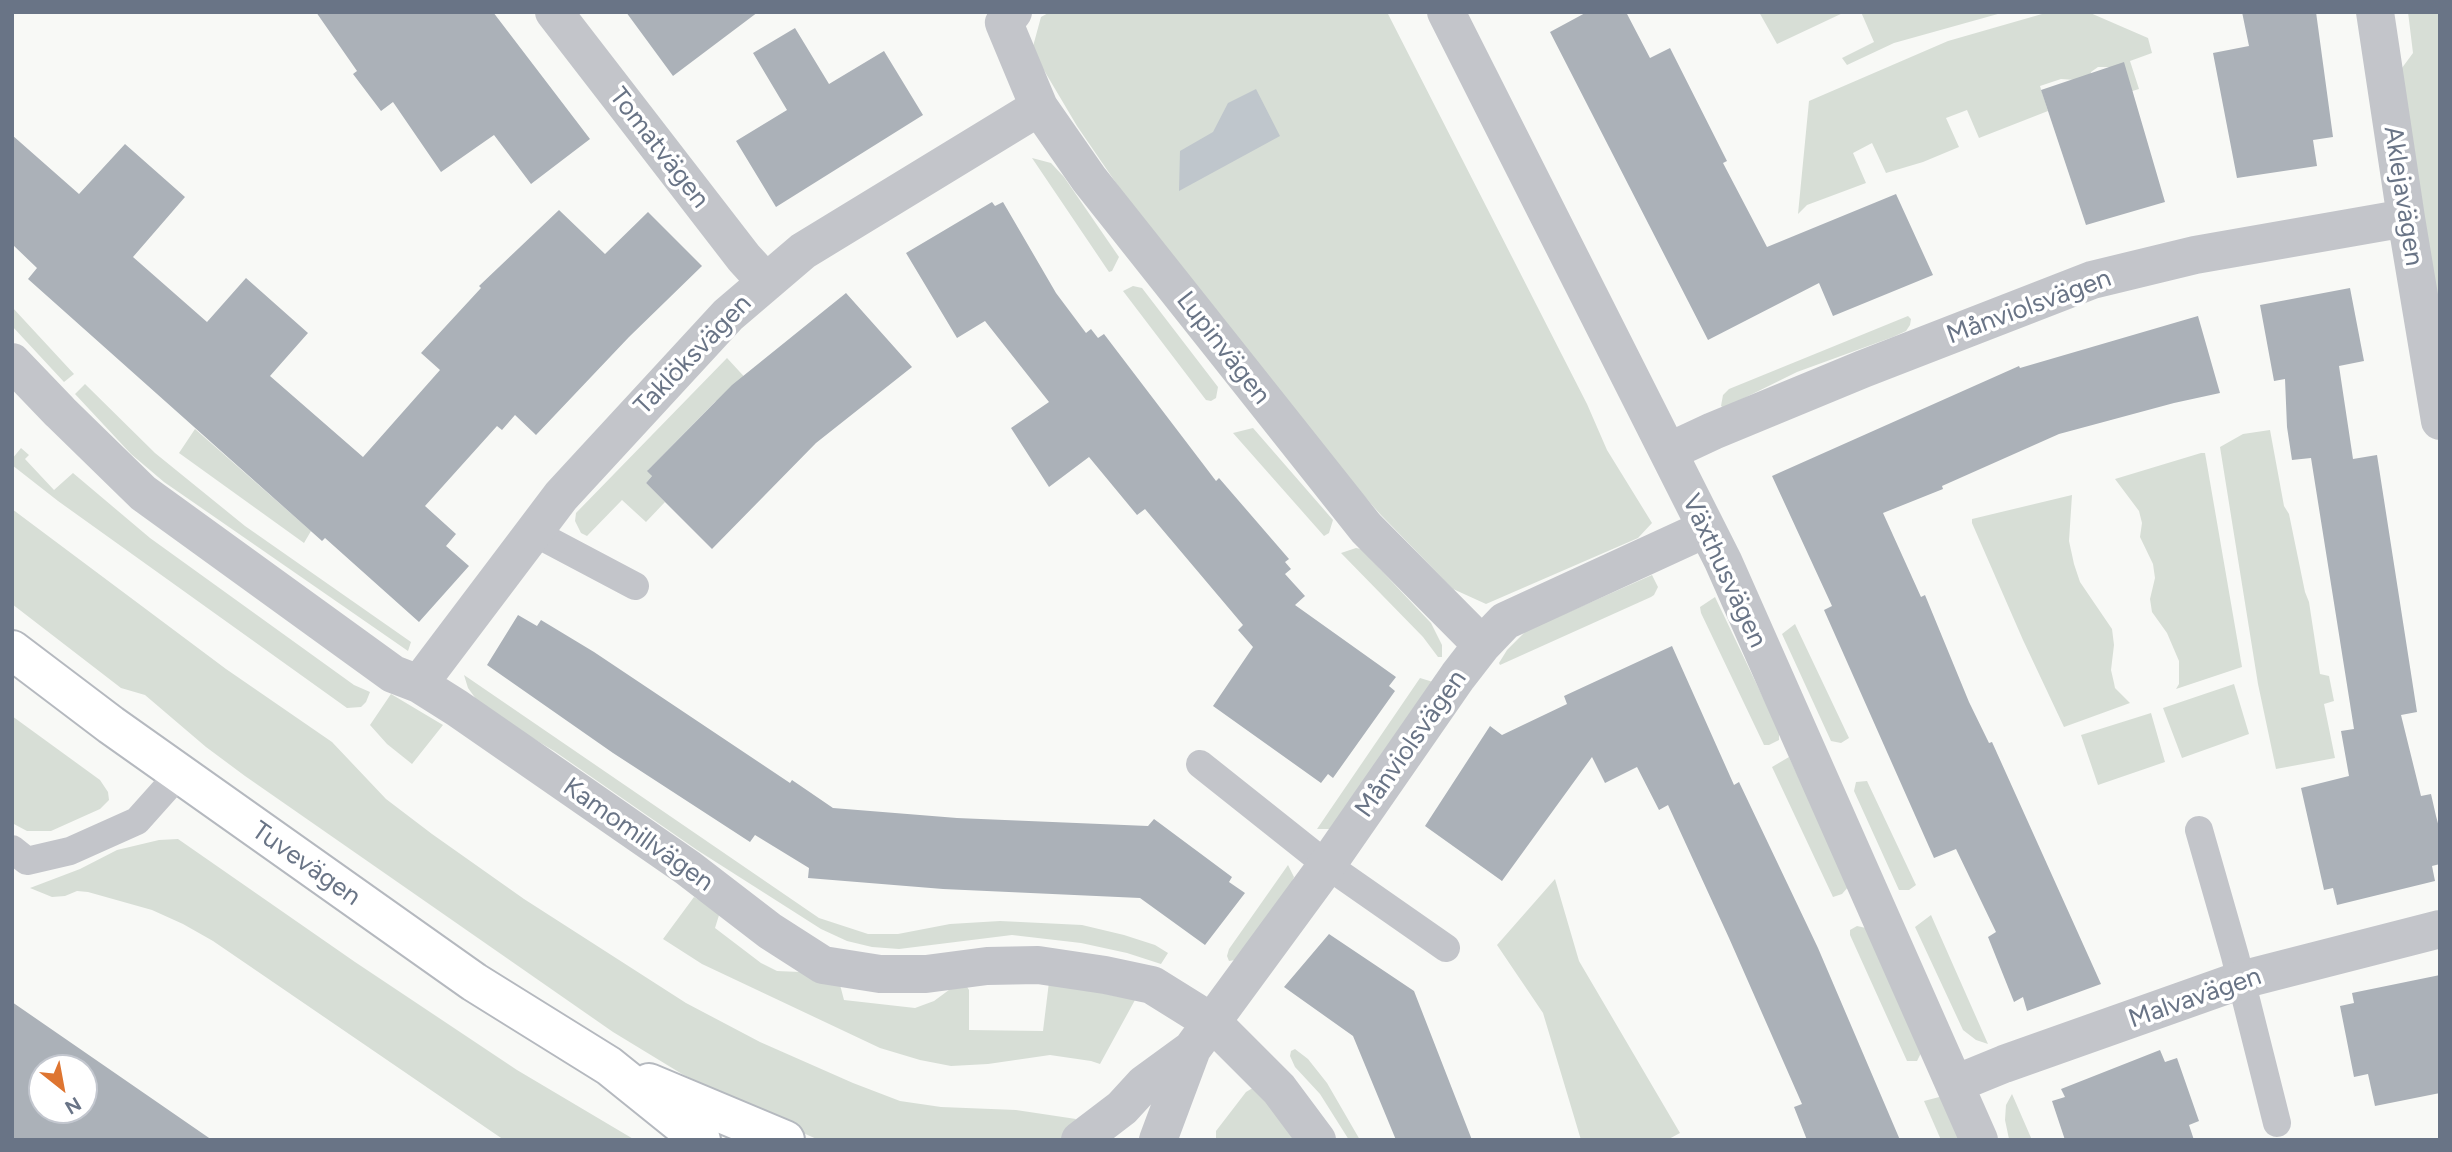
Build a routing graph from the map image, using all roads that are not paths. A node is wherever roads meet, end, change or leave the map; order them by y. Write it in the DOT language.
graph roads {
  1 [pos="554,12"];
  2 [pos="1446,12"];
  3 [pos="2375,12"];
  4 [pos="1009,18"];
  5 [pos="1039,107"];
  6 [pos="2406,218"];
  7 [pos="766,282"];
  8 [pos="12,362"];
  9 [pos="2440,421"];
  10 [pos="1668,452"];
  11 [pos="1705,529"];
  12 [pos="533,531"];
  13 [pos="635,586"];
  14 [pos="1482,645"];
  15 [pos="12,650"];
  16 [pos="419,684"];
  17 [pos="1200,764"];
  18 [pos="179,774"];
  19 [pos="2199,830"];
  20 [pos="12,849"];
  21 [pos="1327,865"];
  22 [pos="2440,929"];
  23 [pos="1446,948"];
  24 [pos="2241,980"];
  25 [pos="1202,1036"];
  26 [pos="608,1066"];
  27 [pos="1955,1084"];
  28 [pos="2277,1123"];
  29 [pos="701,1140"];
  30 [pos="785,1140"];
  31 [pos="1080,1140"];
  32 [pos="1158,1140"];
  33 [pos="1317,1140"];
  34 [pos="1979,1140"];
  1 -- 7 [label="street, Tomatvägen"];
  2 -- 10 [label="street, Växthusvägen"];
  3 -- 6 [label="street, Aklejavägen"];
  4 -- 5 [label="street, Lupinvägen"];
  5 -- 7 [label="street, Taklöksvägen"];
  5 -- 14 [label="street, Lupinvägen"];
  6 -- 9 [label="street, Aklejavägen"];
  6 -- 10 [label="street, Månviolsvägen"];
  7 -- 12 [label="street, Taklöksvägen"];
  8 -- 16 [label="street, Kamomillvägen"];
  10 -- 11 [label="street, Växthusvägen"];
  11 -- 14 [label="street, Månviolsvägen"];
  11 -- 27 [label="street, Växthusvägen"];
  12 -- 13 [label="lane"];
  12 -- 16 [label="street, Taklöksvägen"];
  14 -- 21 [label="street, Månviolsvägen"];
  15 -- 18 [label="main road, Tuvevägen"];
  16 -- 25 [label="street, Kamomillvägen"];
  17 -- 21 [label="lane"];
  18 -- 20 [label="lane"];
  18 -- 26 [label="main road, Tuvevägen"];
  19 -- 24 [label="lane"];
  21 -- 23 [label="lane"];
  21 -- 25 [label="street, Månviolsvägen"];
  22 -- 24 [label="street, Malvavägen"];
  24 -- 27 [label="street, Malvavägen"];
  24 -- 28 [label="lane"];
  25 -- 31 [label="street, Månviolsvägen"];
  25 -- 32 [label="street, Månviolsvägen"];
  25 -- 33 [label="street, Kamomillvägen"];
  26 -- 29 [label="main road, Tuvevägen"];
  26 -- 30 [label="main road, Tuvevägen"];
  27 -- 34 [label="street, Växthusvägen"];
}
